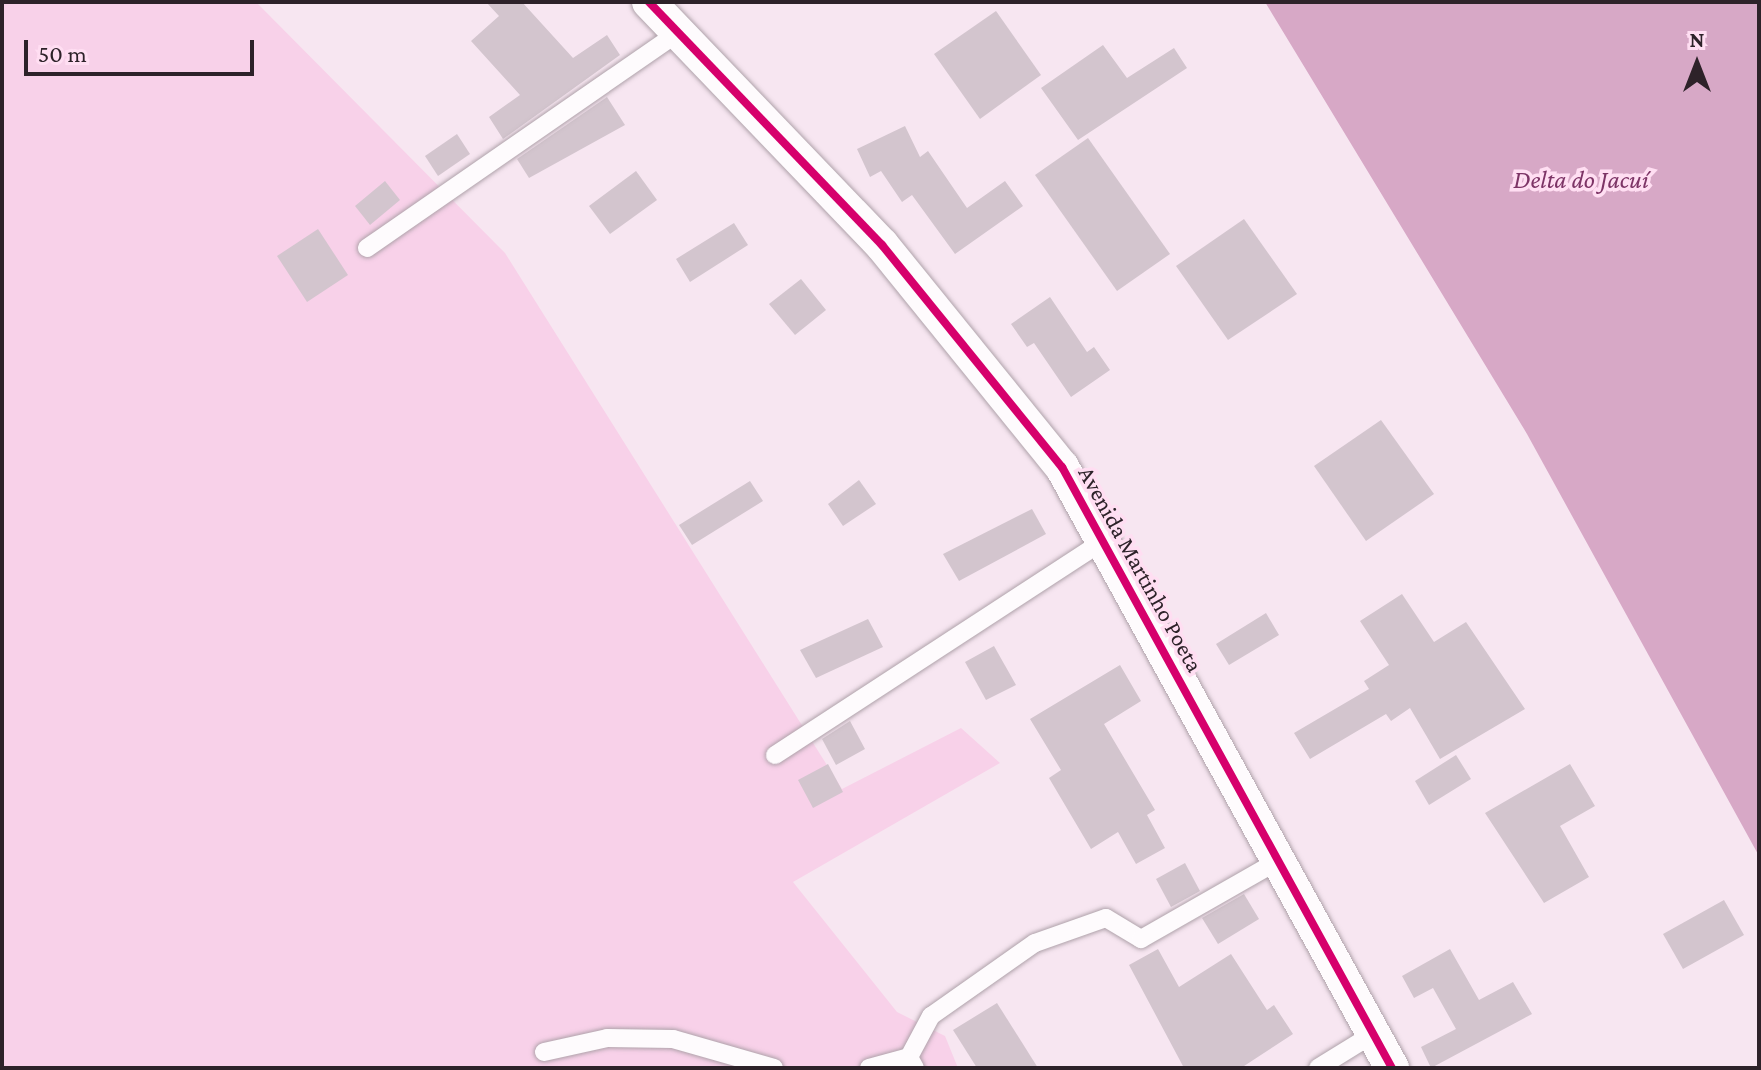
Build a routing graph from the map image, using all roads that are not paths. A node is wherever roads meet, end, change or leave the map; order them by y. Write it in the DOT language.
graph roads {
  1 [pos="649,2"];
  2 [pos="678,33"];
  3 [pos="367,248"];
  4 [pos="1103,541"];
  5 [pos="775,755"];
  6 [pos="1278,861"];
  7 [pos="1373,1034"];
  8 [pos="544,1052"];
  9 [pos="912,1063"];
  10 [pos="774,1068"];
  11 [pos="869,1068"];
  12 [pos="1318,1068"];
  13 [pos="1392,1068"];
  1 -- 2 [label="street, Avenida Martinho Poeta"];
  2 -- 3 [label="lane"];
  2 -- 4 [label="street, Avenida Martinho Poeta"];
  4 -- 5 [label="lane"];
  4 -- 6 [label="street, Avenida Martinho Poeta"];
  6 -- 7 [label="street, Avenida Martinho Poeta"];
  6 -- 9 [label="lane"];
  7 -- 12 [label="lane"];
  7 -- 13 [label="street, Avenida Martinho Poeta"];
  8 -- 10 [label="lane"];
  9 -- 11 [label="lane"];
}
